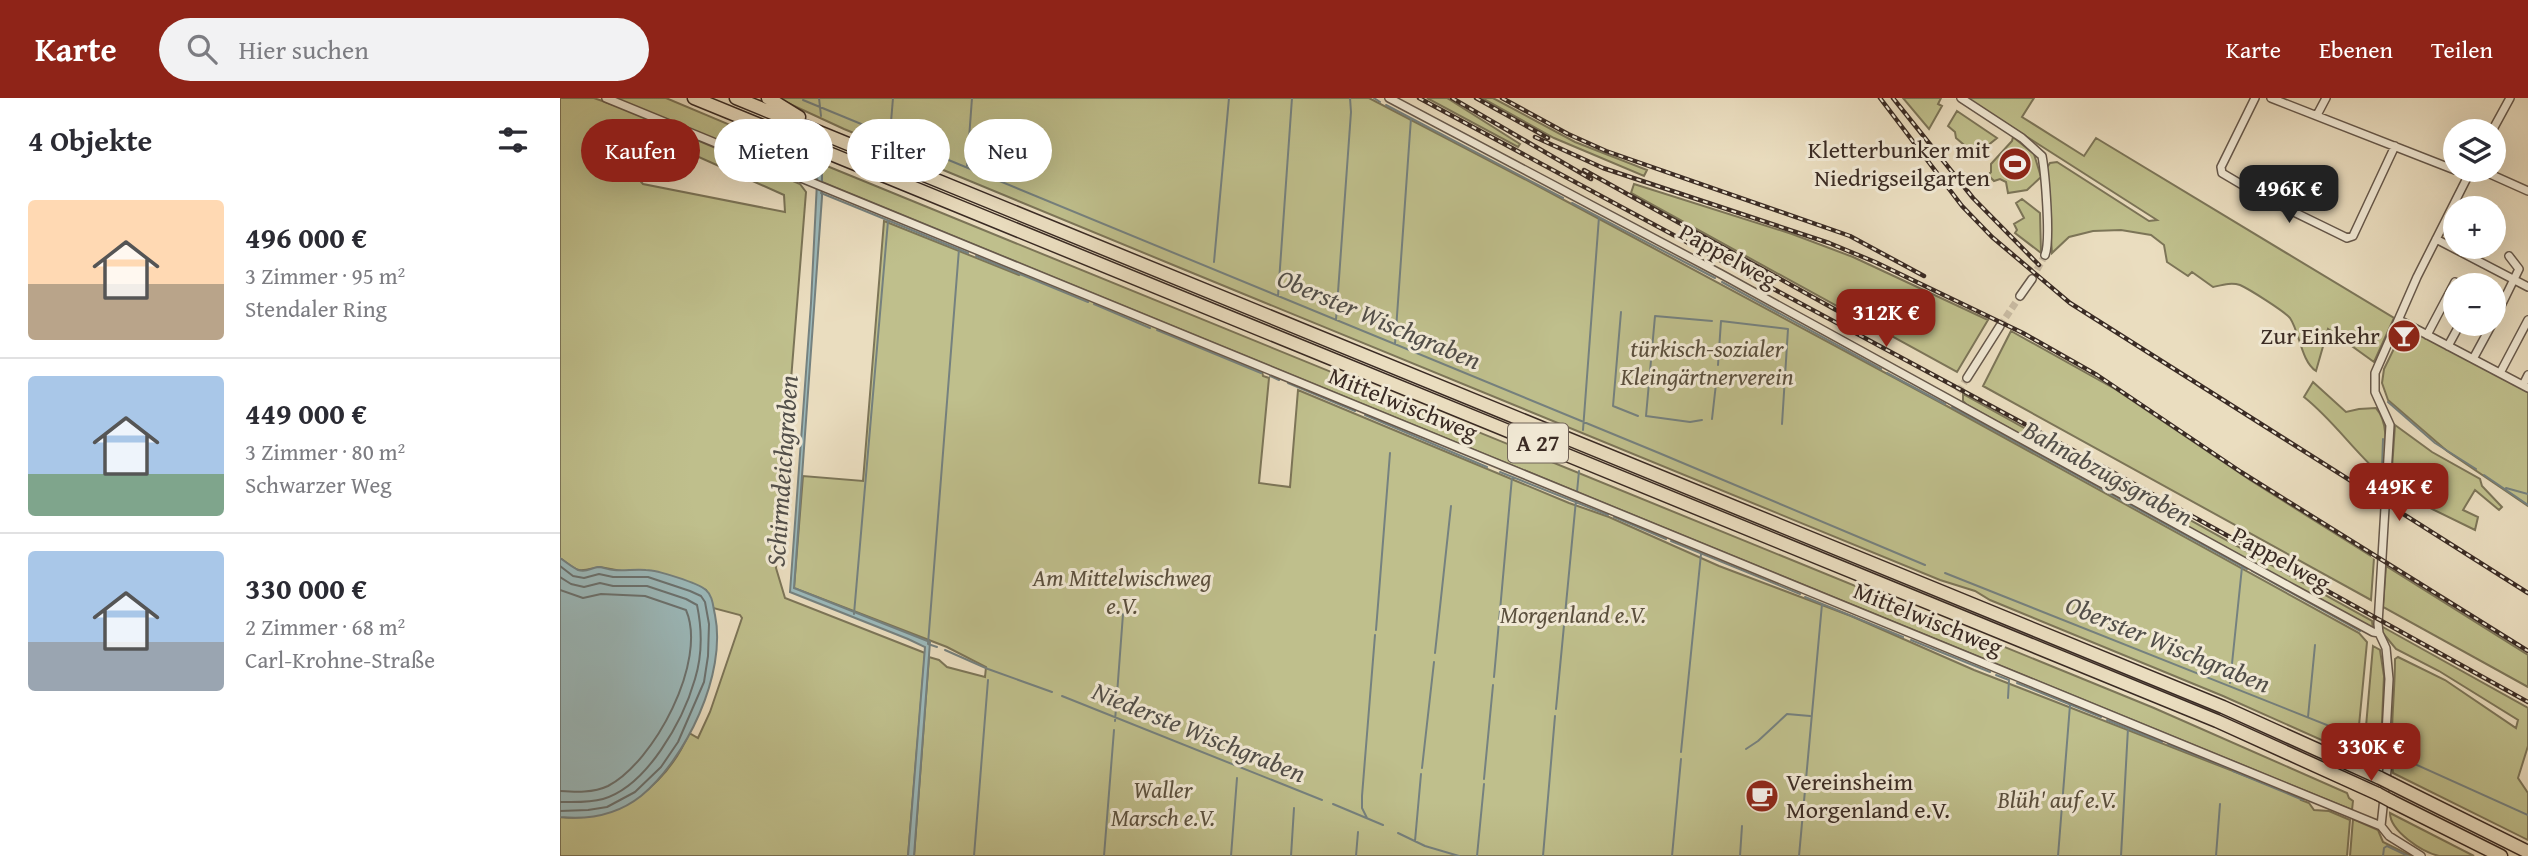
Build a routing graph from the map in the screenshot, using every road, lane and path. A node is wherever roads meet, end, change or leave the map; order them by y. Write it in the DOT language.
graph roads {
  1 [pos="606,98"];
  2 [pos="694,98"];
  3 [pos="736,98"];
  4 [pos="768,98"];
  5 [pos="1389,98"];
  6 [pos="1961,98"];
  7 [pos="2255,98"];
  8 [pos="2271,98"];
  9 [pos="2326,98"];
  10 [pos="2506,99"];
  11 [pos="2317,116"];
  12 [pos="786,119"];
  13 [pos="801,119"];
  14 [pos="2497,119"];
  15 [pos="833,138"];
  16 [pos="2395,146"];
  17 [pos="2443,165"];
  18 [pos="2506,181"];
  19 [pos="2464,182"];
  20 [pos="2528,191"];
  21 [pos="2436,239"];
  22 [pos="2045,255"];
  23 [pos="2509,256"];
  24 [pos="2519,269"];
  25 [pos="2528,269"];
  26 [pos="2032,279"];
  27 [pos="2514,280"];
  28 [pos="2528,287"];
  29 [pos="2020,296"];
  30 [pos="2506,296"];
  31 [pos="2443,305"];
  32 [pos="2399,320"];
  33 [pos="2528,320"];
  34 [pos="2000,326"];
  35 [pos="2427,335"];
  36 [pos="2453,336"];
  37 [pos="2485,336"];
  38 [pos="2448,346"];
  39 [pos="2473,359"];
  40 [pos="2500,373"];
  41 [pos="2528,375"];
  42 [pos="1967,378"];
  43 [pos="2525,387"];
  44 [pos="1958,392"];
  45 [pos="1952,400"];
  46 [pos="2373,631"];
  47 [pos="2381,825"];
  48 [pos="2528,852"];
  49 [pos="2421,856"];
  50 [pos="2501,856"];
  1 -- 47 [label="street, Mittelwischweg"];
  2 -- 50 [label="highway, A 27, bridge"];
  3 -- 12 [label="highway, A 27"];
  4 -- 13 [label="highway"];
  5 -- 45 [label="street, Pappelweg"];
  6 -- 22 [label="street"];
  7 -- 16 [label="street"];
  8 -- 11 [label="street"];
  9 -- 11 [label="street"];
  10 -- 14 [label="street"];
  11 -- 16 [label="street"];
  15 -- 48 [label="highway, A 27, bridge"];
  16 -- 17 [label="street"];
  18 -- 20 [label="street"];
  19 -- 21 [label="street"];
  21 -- 27 [label="street"];
  21 -- 32 [label="street"];
  23 -- 24 [label="street"];
  24 -- 25 [label="street"];
  24 -- 27 [label="street"];
  26 -- 29 [label="street"];
  27 -- 28 [label="street"];
  27 -- 30 [label="street"];
  31 -- 35 [label="street"];
  32 -- 35 [label="street"];
  32 -- 46 [label="street"];
  33 -- 40 [label="street"];
  34 -- 42 [label="street"];
  35 -- 38 [label="street"];
  36 -- 38 [label="street"];
  37 -- 39 [label="street"];
  38 -- 39 [label="street"];
  39 -- 40 [label="street"];
  40 -- 43 [label="street"];
  41 -- 43 [label="street"];
  44 -- 45 [label="street"];
  45 -- 46 [label="street, Pappelweg"];
  46 -- 47 [label="street"];
  47 -- 49 [label="street, Mittelwischweg"];
}
